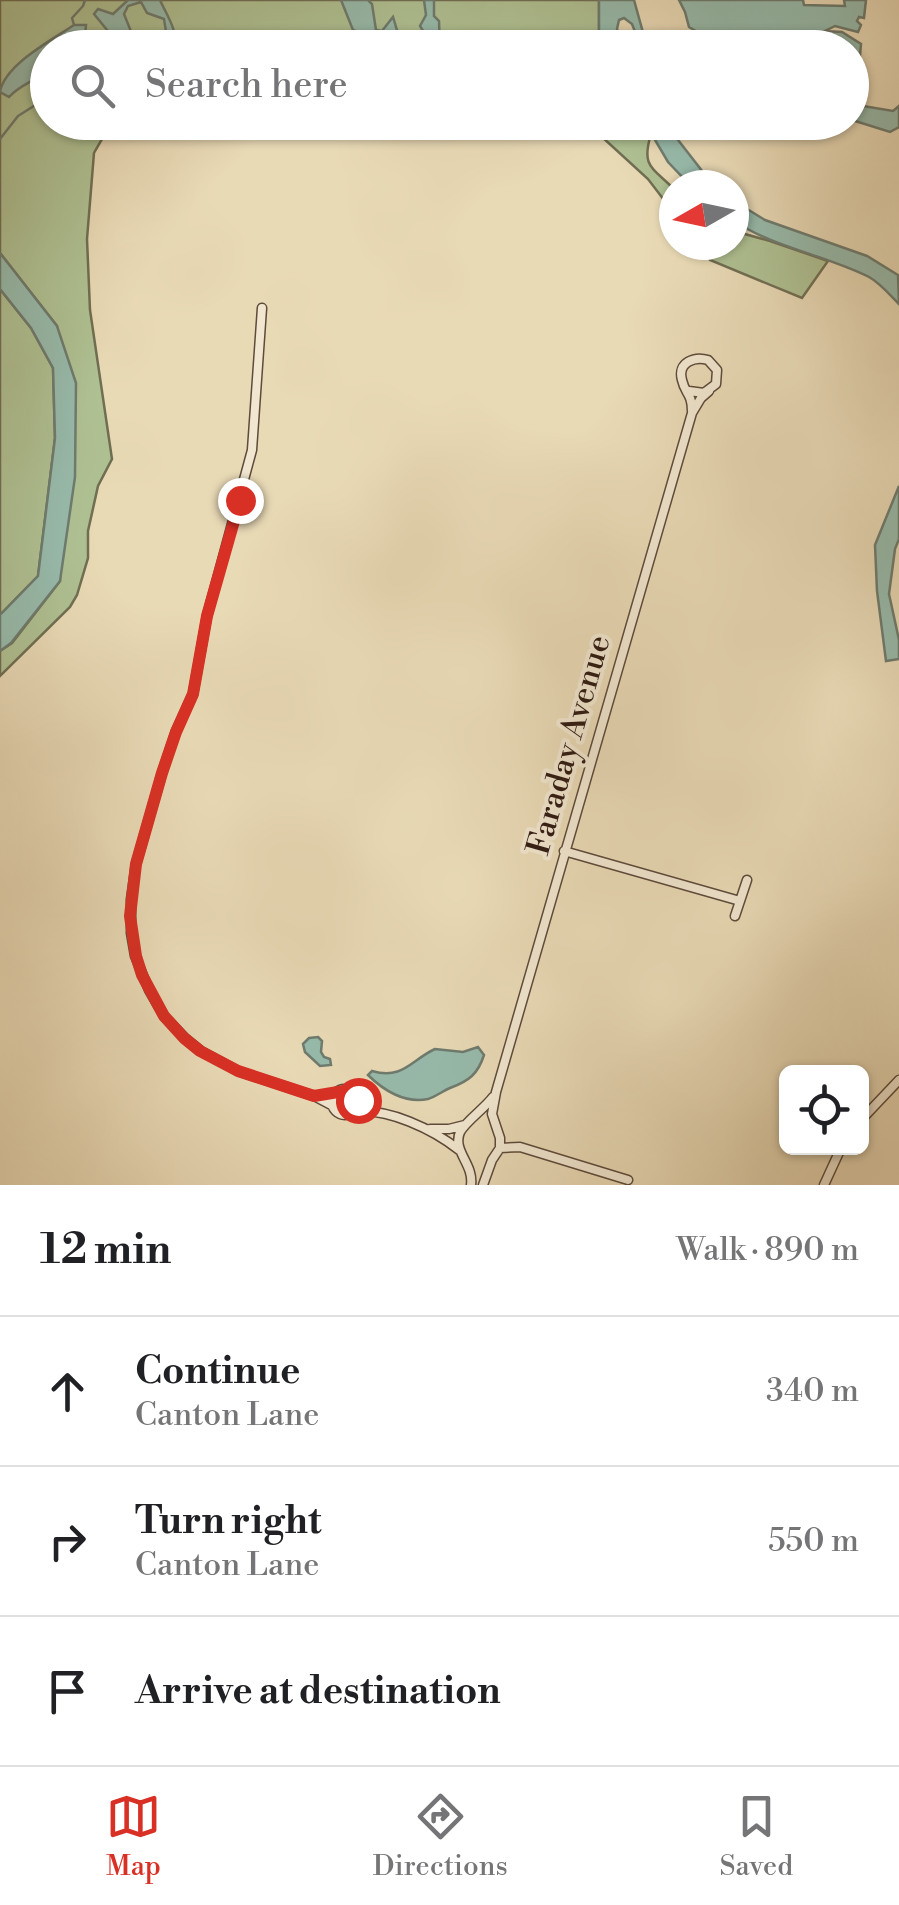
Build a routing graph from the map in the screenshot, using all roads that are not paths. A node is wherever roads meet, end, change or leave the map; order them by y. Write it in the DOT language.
graph roads {
  1 [pos="262,308"];
  2 [pos="689,391"];
  3 [pos="709,391"];
  4 [pos="692,413"];
  5 [pos="564,851"];
  6 [pos="746,880"];
  7 [pos="740,900"];
  8 [pos="735,916"];
  9 [pos="899,1080"];
  10 [pos="496,1092"];
  11 [pos="336,1093"];
  12 [pos="314,1096"];
  13 [pos="357,1096"];
  14 [pos="333,1106"];
  15 [pos="374,1111"];
  16 [pos="869,1111"];
  17 [pos="354,1112"];
  18 [pos="467,1124"];
  19 [pos="430,1130"];
  20 [pos="498,1131"];
  21 [pos="500,1148"];
  22 [pos="520,1148"];
  23 [pos="461,1153"];
  24 [pos="838,1155"];
  25 [pos="492,1160"];
  26 [pos="628,1180"];
  27 [pos="470,1185"];
  28 [pos="483,1185"];
  29 [pos="824,1185"];
  1 -- 12 [label="street"];
  2 -- 3 [label="street"];
  2 -- 3 [label="street"];
  2 -- 4 [label="street, Faraday Avenue"];
  3 -- 4 [label="street, Faraday Avenue"];
  4 -- 5 [label="street, Faraday Avenue"];
  5 -- 7 [label="street"];
  5 -- 10 [label="street, Faraday Avenue"];
  6 -- 7 [label="street"];
  7 -- 8 [label="street"];
  9 -- 16 [label="street"];
  10 -- 18 [label="street, Faraday Avenue"];
  10 -- 20 [label="street, Faraday Avenue"];
  11 -- 12 [label="street"];
  11 -- 13 [label="street"];
  11 -- 14 [label="street"];
  12 -- 14 [label="street"];
  13 -- 15 [label="street"];
  13 -- 17 [label="street"];
  14 -- 17 [label="street"];
  15 -- 17 [label="street"];
  15 -- 19 [label="street"];
  18 -- 19 [label="street"];
  18 -- 20 [label="street"];
  18 -- 23 [label="street"];
  19 -- 23 [label="street"];
  20 -- 21 [label="street"];
  20 -- 22 [label="street"];
  21 -- 22 [label="street"];
  21 -- 25 [label="street"];
  22 -- 26 [label="street"];
  23 -- 25 [label="street"];
  23 -- 27 [label="street"];
  24 -- 29 [label="street"];
  25 -- 28 [label="street"];
}
